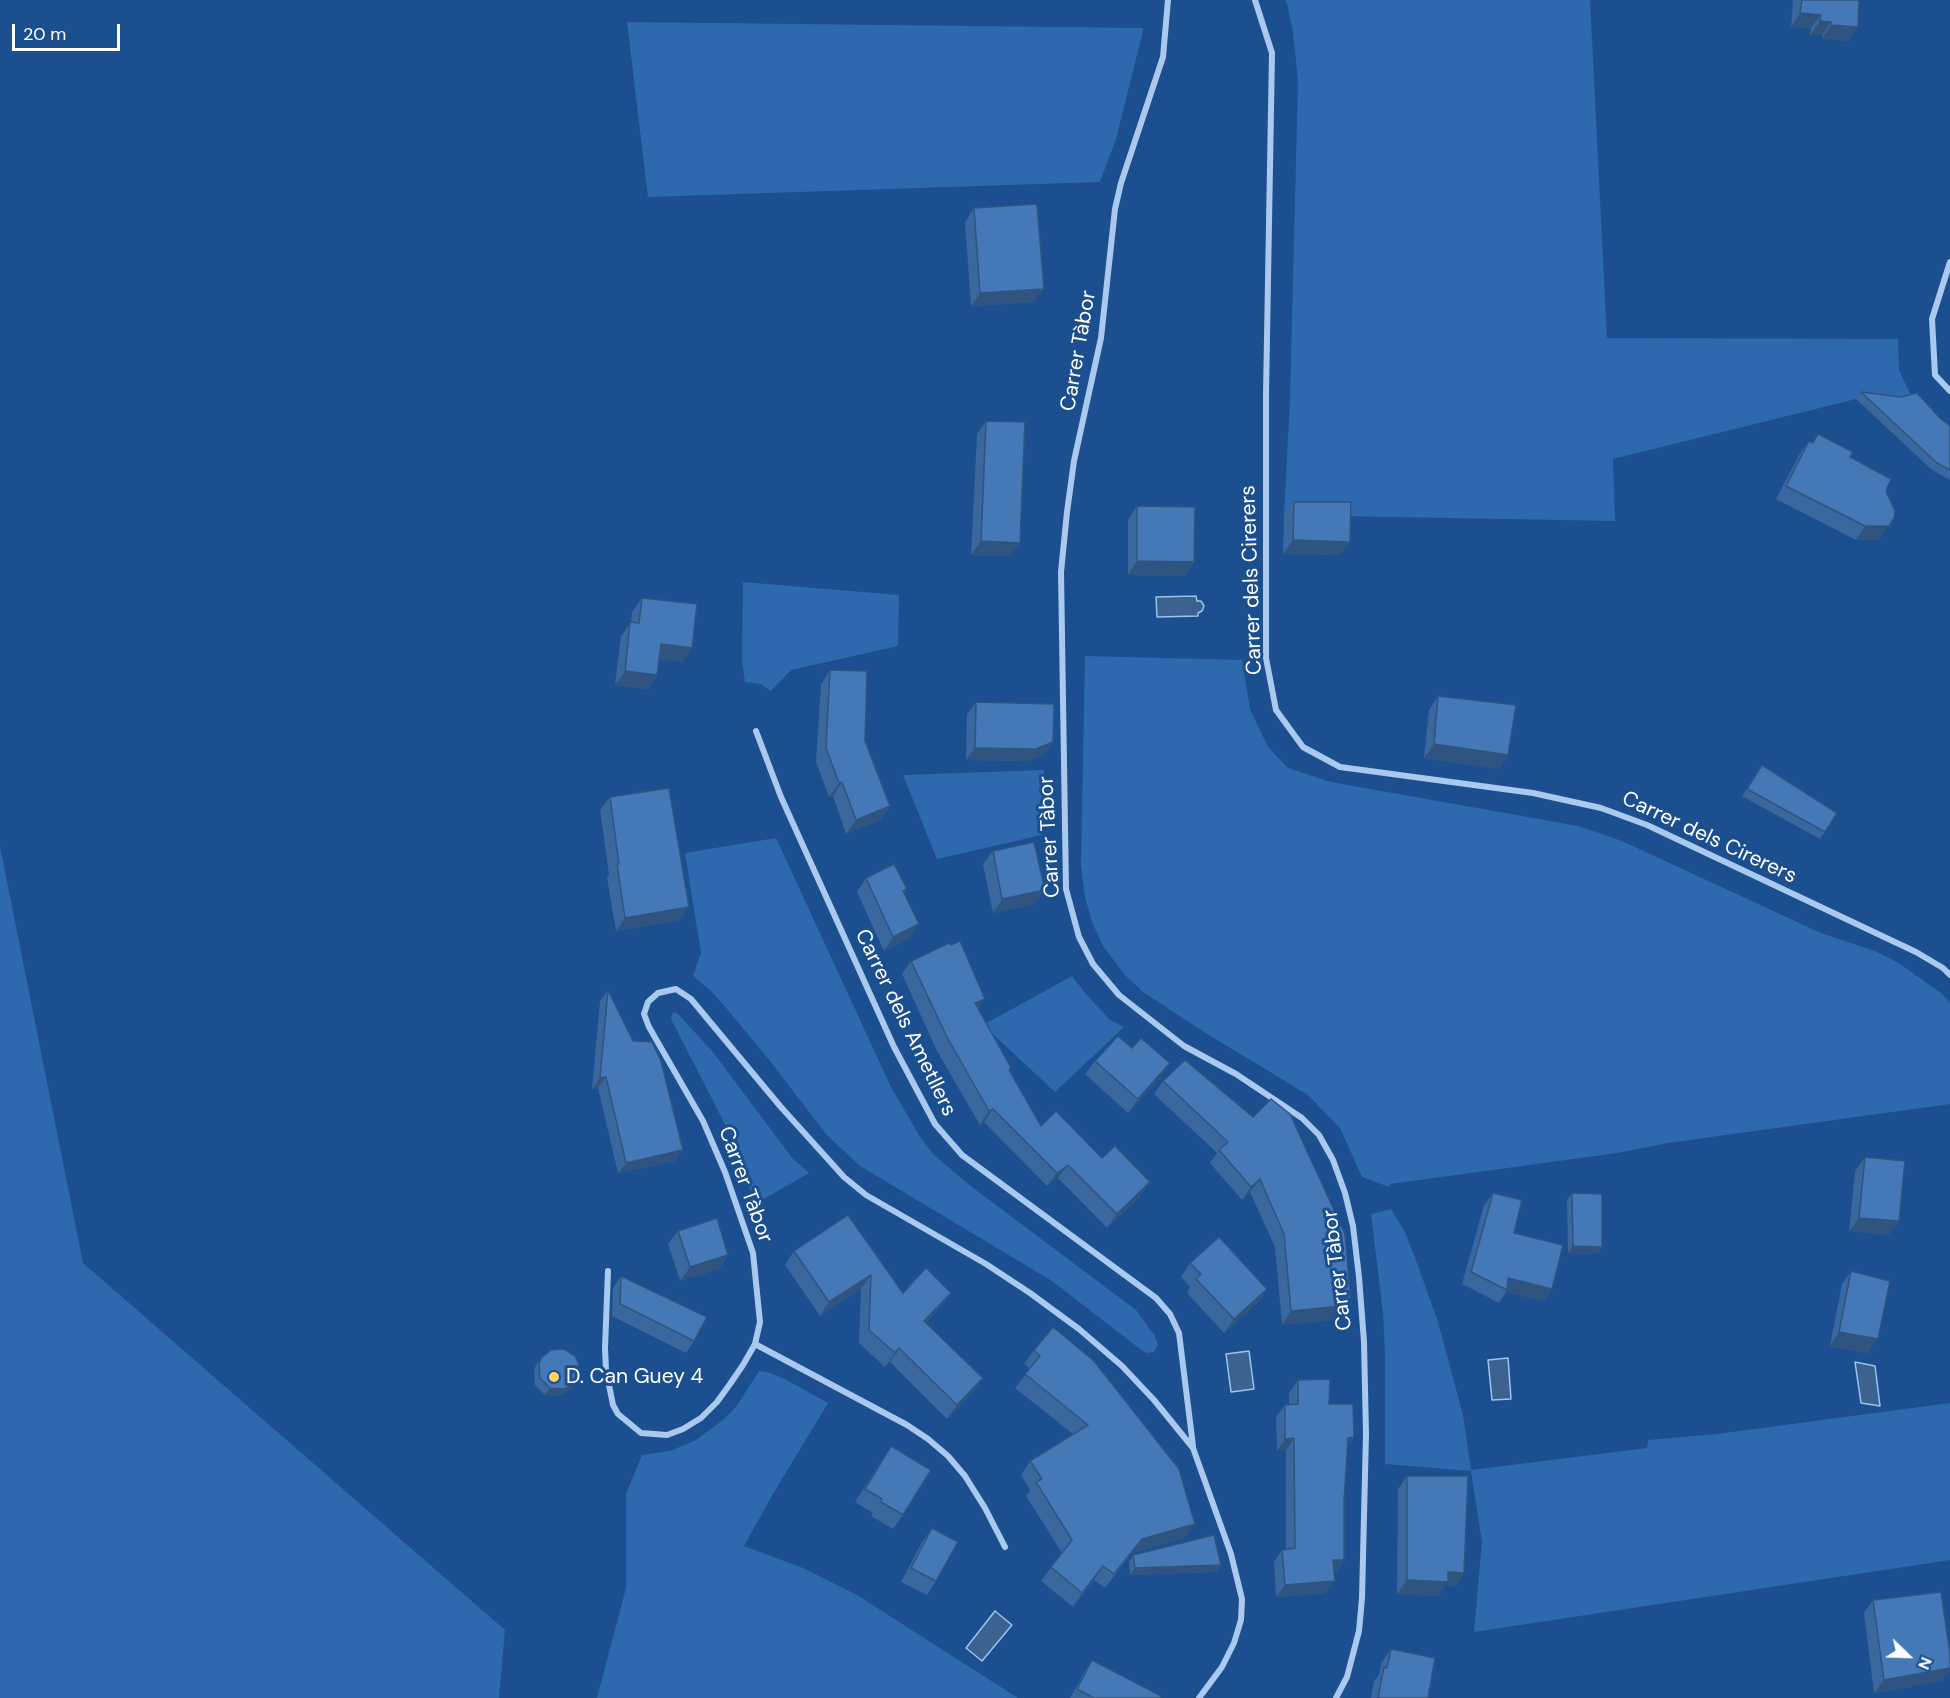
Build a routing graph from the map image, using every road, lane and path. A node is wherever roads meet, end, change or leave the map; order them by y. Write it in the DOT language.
graph roads {
  1 [pos="1168,0"];
  2 [pos="1255,0"];
  3 [pos="1950,262"];
  4 [pos="1950,391"];
  5 [pos="756,731"];
  6 [pos="1950,975"];
  7 [pos="608,1271"];
  8 [pos="755,1344"];
  9 [pos="1193,1448"];
  10 [pos="1005,1547"];
  11 [pos="1199,1698"];
  12 [pos="1336,1698"];
  1 -- 12 [label="street, Carrer Tàbor"];
  2 -- 6 [label="street, Carrer dels Cirerers"];
  3 -- 4 [label="street"];
  5 -- 9 [label="street, Carrer dels Ametllers"];
  7 -- 8 [label="street, Carrer Tàbor"];
  8 -- 9 [label="street, Carrer Tàbor"];
  8 -- 10 [label="street"];
  9 -- 11 [label="street, Carrer Tàbor"];
}
